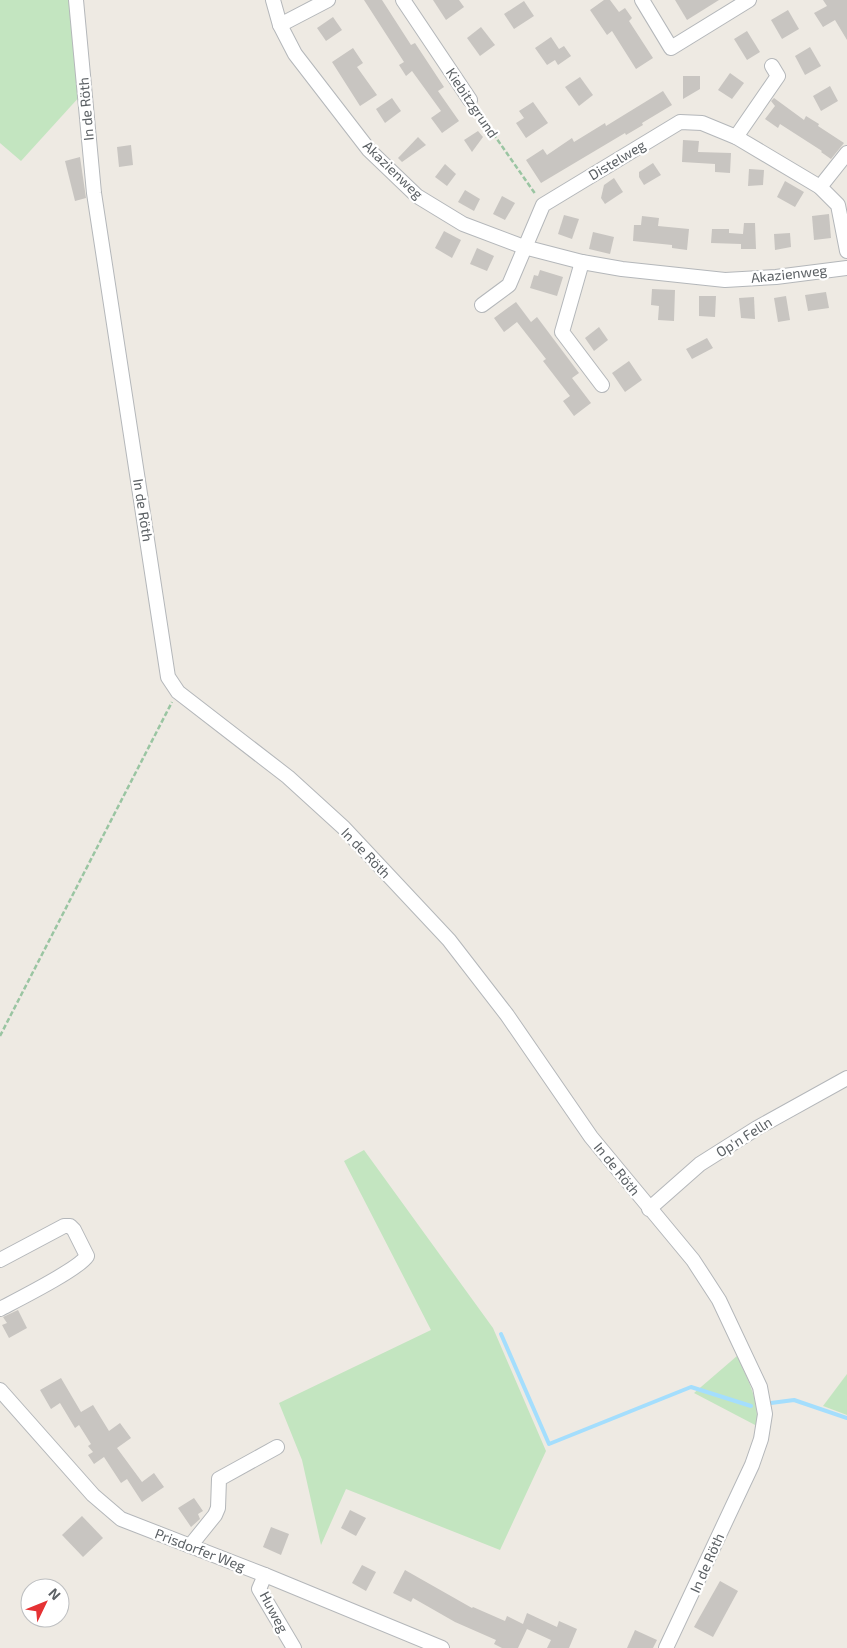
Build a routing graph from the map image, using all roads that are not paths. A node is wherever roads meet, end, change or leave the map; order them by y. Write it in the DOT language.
graph roads {
  1 [pos="76,0"];
  2 [pos="273,0"];
  3 [pos="328,0"];
  4 [pos="403,0"];
  5 [pos="642,0"];
  6 [pos="749,0"];
  7 [pos="280,25"];
  8 [pos="778,76"];
  9 [pos="470,100"];
  10 [pos="736,136"];
  11 [pos="847,153"];
  12 [pos="820,187"];
  13 [pos="524,247"];
  14 [pos="847,251"];
  15 [pos="582,262"];
  16 [pos="847,268"];
  17 [pos="482,304"];
  18 [pos="602,385"];
  19 [pos="847,1078"];
  20 [pos="649,1208"];
  21 [pos="0,1260"];
  22 [pos="0,1309"];
  23 [pos="0,1390"];
  24 [pos="278,1447"];
  25 [pos="190,1546"];
  26 [pos="265,1575"];
  27 [pos="294,1648"];
  28 [pos="442,1648"];
  29 [pos="666,1648"];
  1 -- 20 [label="street, In de Röth"];
  2 -- 7 [label="street, Akazienweg"];
  3 -- 7 [label="street"];
  4 -- 9 [label="street, Kiebitzgrund"];
  5 -- 6 [label="street"];
  7 -- 13 [label="street, Akazienweg"];
  8 -- 10 [label="street"];
  10 -- 12 [label="street, Distelweg"];
  10 -- 13 [label="street, Distelweg"];
  11 -- 12 [label="street"];
  12 -- 14 [label="street, Distelweg"];
  13 -- 15 [label="street, Akazienweg"];
  13 -- 17 [label="street"];
  15 -- 16 [label="street, Akazienweg"];
  15 -- 18 [label="street"];
  19 -- 20 [label="street, Op'n Felln"];
  20 -- 29 [label="street, In de Röth"];
  21 -- 22 [label="street"];
  23 -- 25 [label="street, Prisdorfer Weg"];
  24 -- 25 [label="street"];
  25 -- 26 [label="street, Prisdorfer Weg"];
  26 -- 27 [label="street, Huweg"];
  26 -- 28 [label="street, Prisdorfer Weg"];
}
